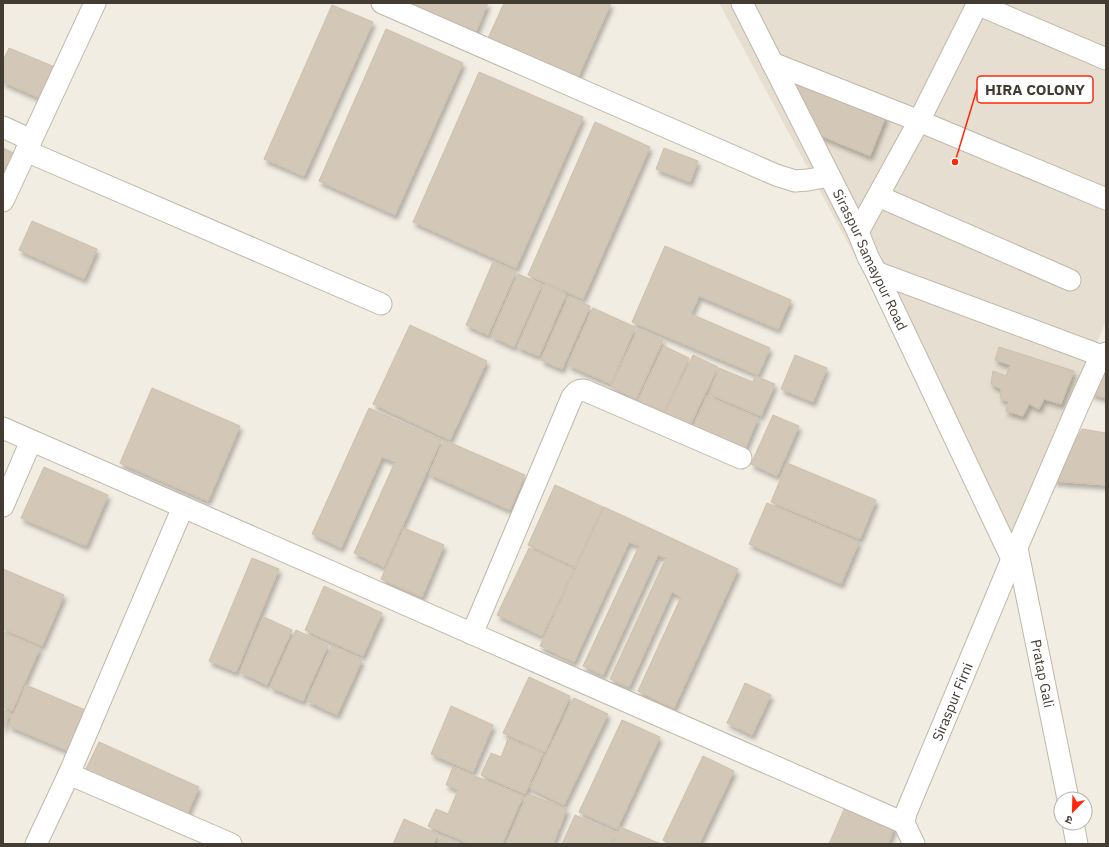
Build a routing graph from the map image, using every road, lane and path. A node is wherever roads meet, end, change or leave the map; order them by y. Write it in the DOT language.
graph roads {
  1 [pos="95,3"];
  2 [pos="382,3"];
  3 [pos="742,3"];
  4 [pos="978,4"];
  5 [pos="1106,59"];
  6 [pos="772,63"];
  7 [pos="919,121"];
  8 [pos="3,127"];
  9 [pos="29,145"];
  10 [pos="830,176"];
  11 [pos="878,196"];
  12 [pos="1106,199"];
  13 [pos="3,201"];
  14 [pos="858,232"];
  15 [pos="876,272"];
  16 [pos="1070,280"];
  17 [pos="381,304"];
  18 [pos="1104,354"];
  19 [pos="3,428"];
  20 [pos="31,441"];
  21 [pos="741,458"];
  22 [pos="3,506"];
  23 [pos="182,507"];
  24 [pos="1014,554"];
  25 [pos="472,634"];
  26 [pos="70,774"];
  27 [pos="1066,791"];
  28 [pos="904,823"];
  29 [pos="1075,831"];
  30 [pos="36,844"];
  31 [pos="231,844"];
  32 [pos="914,844"];
  33 [pos="1077,844"];
  1 -- 9 [label="street"];
  2 -- 10 [label="street"];
  3 -- 6 [label="street, Siraspur Samaypur Road"];
  4 -- 5 [label="street"];
  4 -- 7 [label="street"];
  6 -- 7 [label="street"];
  6 -- 10 [label="street, Siraspur Samaypur Road"];
  7 -- 11 [label="street"];
  7 -- 12 [label="street"];
  8 -- 9 [label="street"];
  9 -- 13 [label="street"];
  9 -- 17 [label="street"];
  10 -- 14 [label="street, Siraspur Samaypur Road"];
  11 -- 14 [label="street"];
  11 -- 16 [label="street"];
  14 -- 15 [label="street, Siraspur Samaypur Road"];
  15 -- 18 [label="street"];
  15 -- 24 [label="street, Siraspur Samaypur Road"];
  18 -- 24 [label="street, Siraspur Firni"];
  19 -- 20 [label="street"];
  20 -- 22 [label="street"];
  20 -- 23 [label="street"];
  21 -- 25 [label="street"];
  23 -- 25 [label="street"];
  23 -- 26 [label="street"];
  24 -- 27 [label="street, Pratap Gali"];
  24 -- 28 [label="street, Siraspur Firni"];
  25 -- 28 [label="street"];
  26 -- 30 [label="street"];
  26 -- 31 [label="street"];
  28 -- 32 [label="street"];
  29 -- 33 [label="street"];
}
